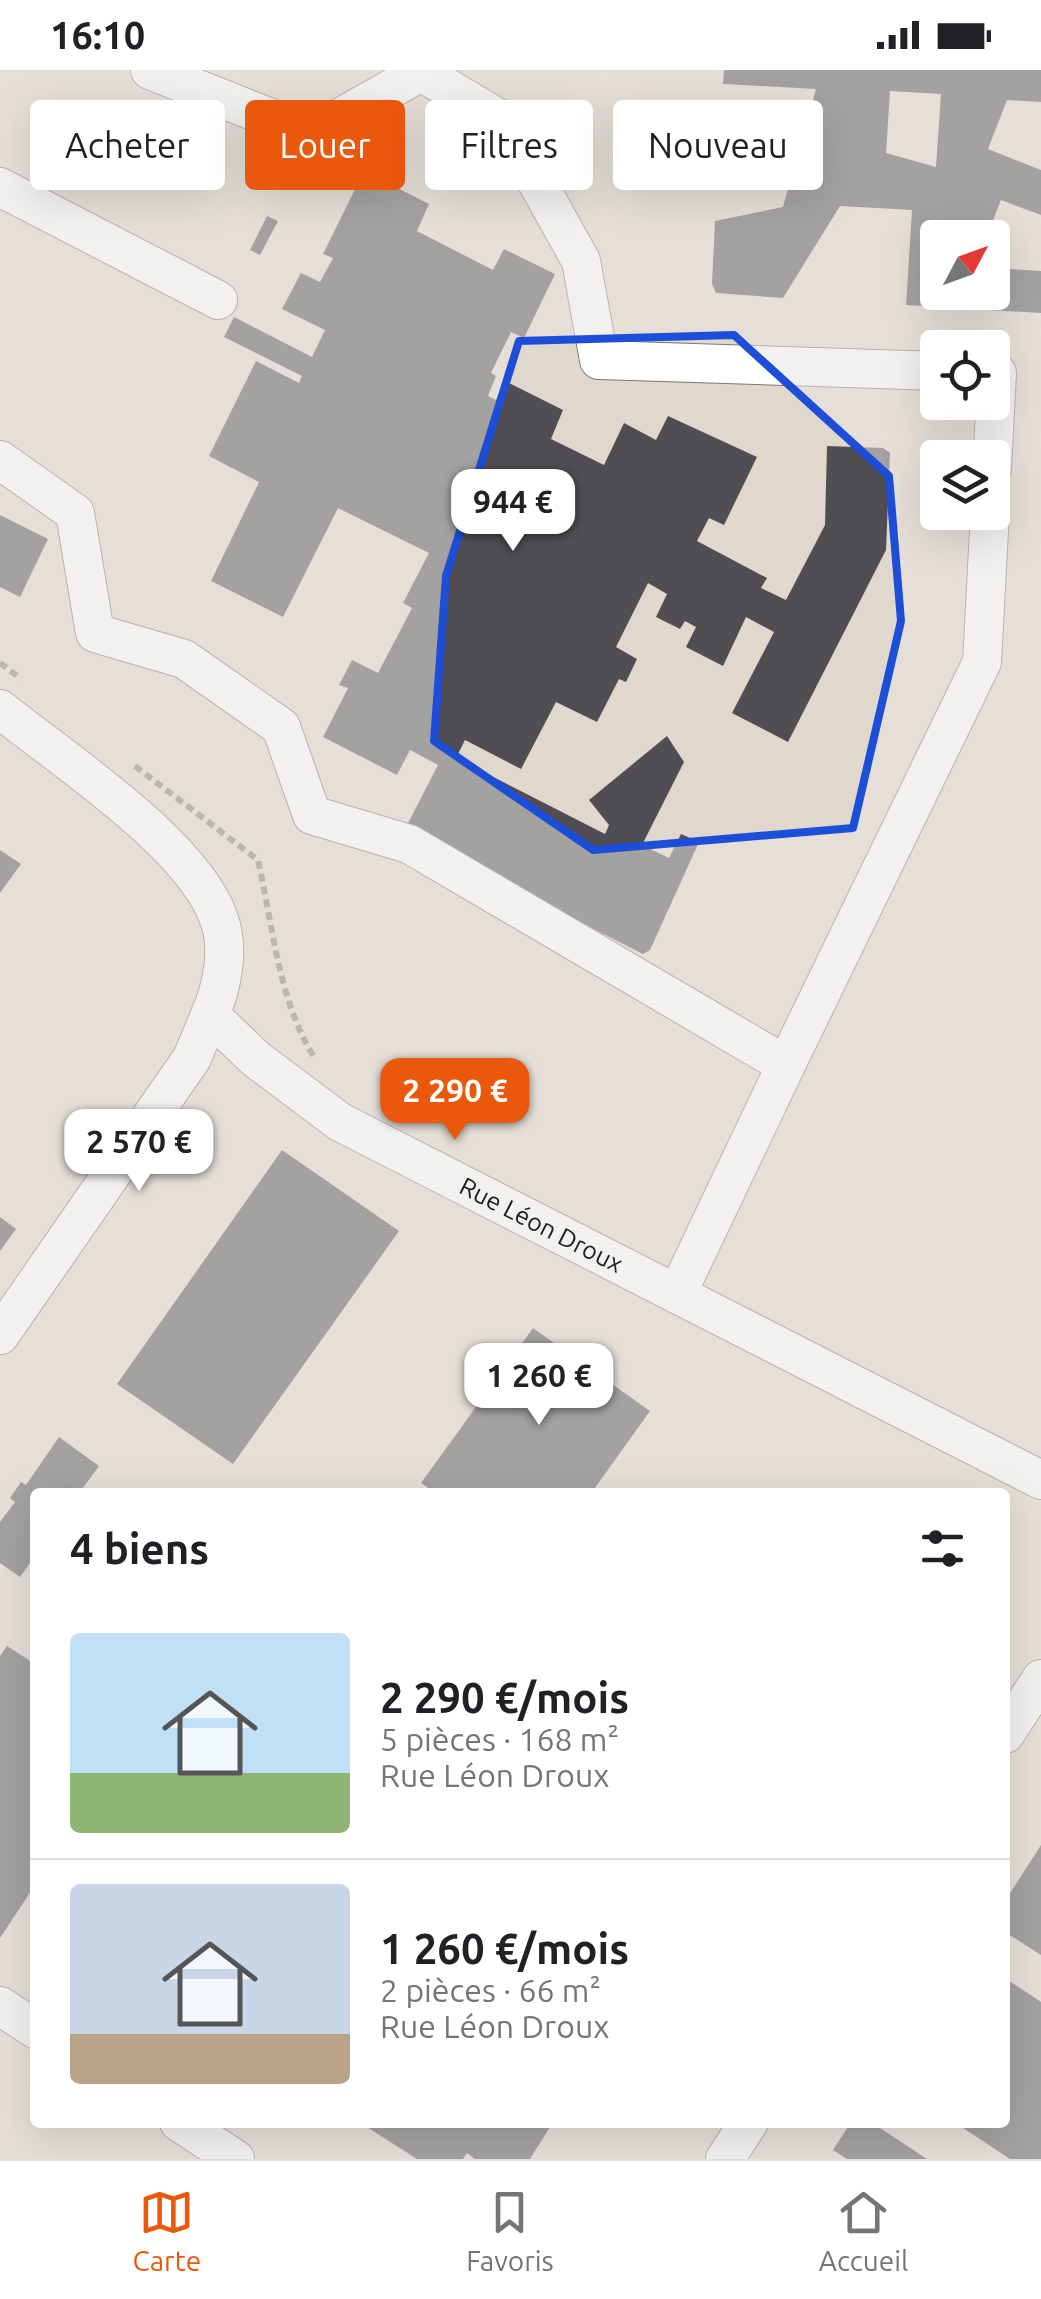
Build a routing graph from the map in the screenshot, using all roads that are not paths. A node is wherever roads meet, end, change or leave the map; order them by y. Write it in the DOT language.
graph roads {
  1 [pos="150,70"];
  2 [pos="0,187"];
  3 [pos="218,300"];
  4 [pos="920,370"];
  5 [pos="0,460"];
  6 [pos="989,530"];
  7 [pos="0,709"];
  8 [pos="210,1015"];
  9 [pos="786,1065"];
  10 [pos="677,1294"];
  11 [pos="0,1335"];
  12 [pos="1041,1480"];
  13 [pos="1041,1679"];
  14 [pos="1010,1726"];
  15 [pos="0,2006"];
  16 [pos="30,2026"];
  17 [pos="188,2128"];
  18 [pos="745,2128"];
  19 [pos="235,2159"];
  20 [pos="725,2159"];
  1 -- 4 [label="street"];
  2 -- 3 [label="street"];
  5 -- 9 [label="street"];
  6 -- 9 [label="street"];
  7 -- 8 [label="street"];
  8 -- 10 [label="street, Rue Léon Droux"];
  8 -- 11 [label="street"];
  9 -- 10 [label="street"];
  10 -- 12 [label="street, Rue Léon Droux"];
  13 -- 14 [label="street"];
  15 -- 16 [label="street"];
  17 -- 19 [label="street"];
  18 -- 20 [label="street"];
}
